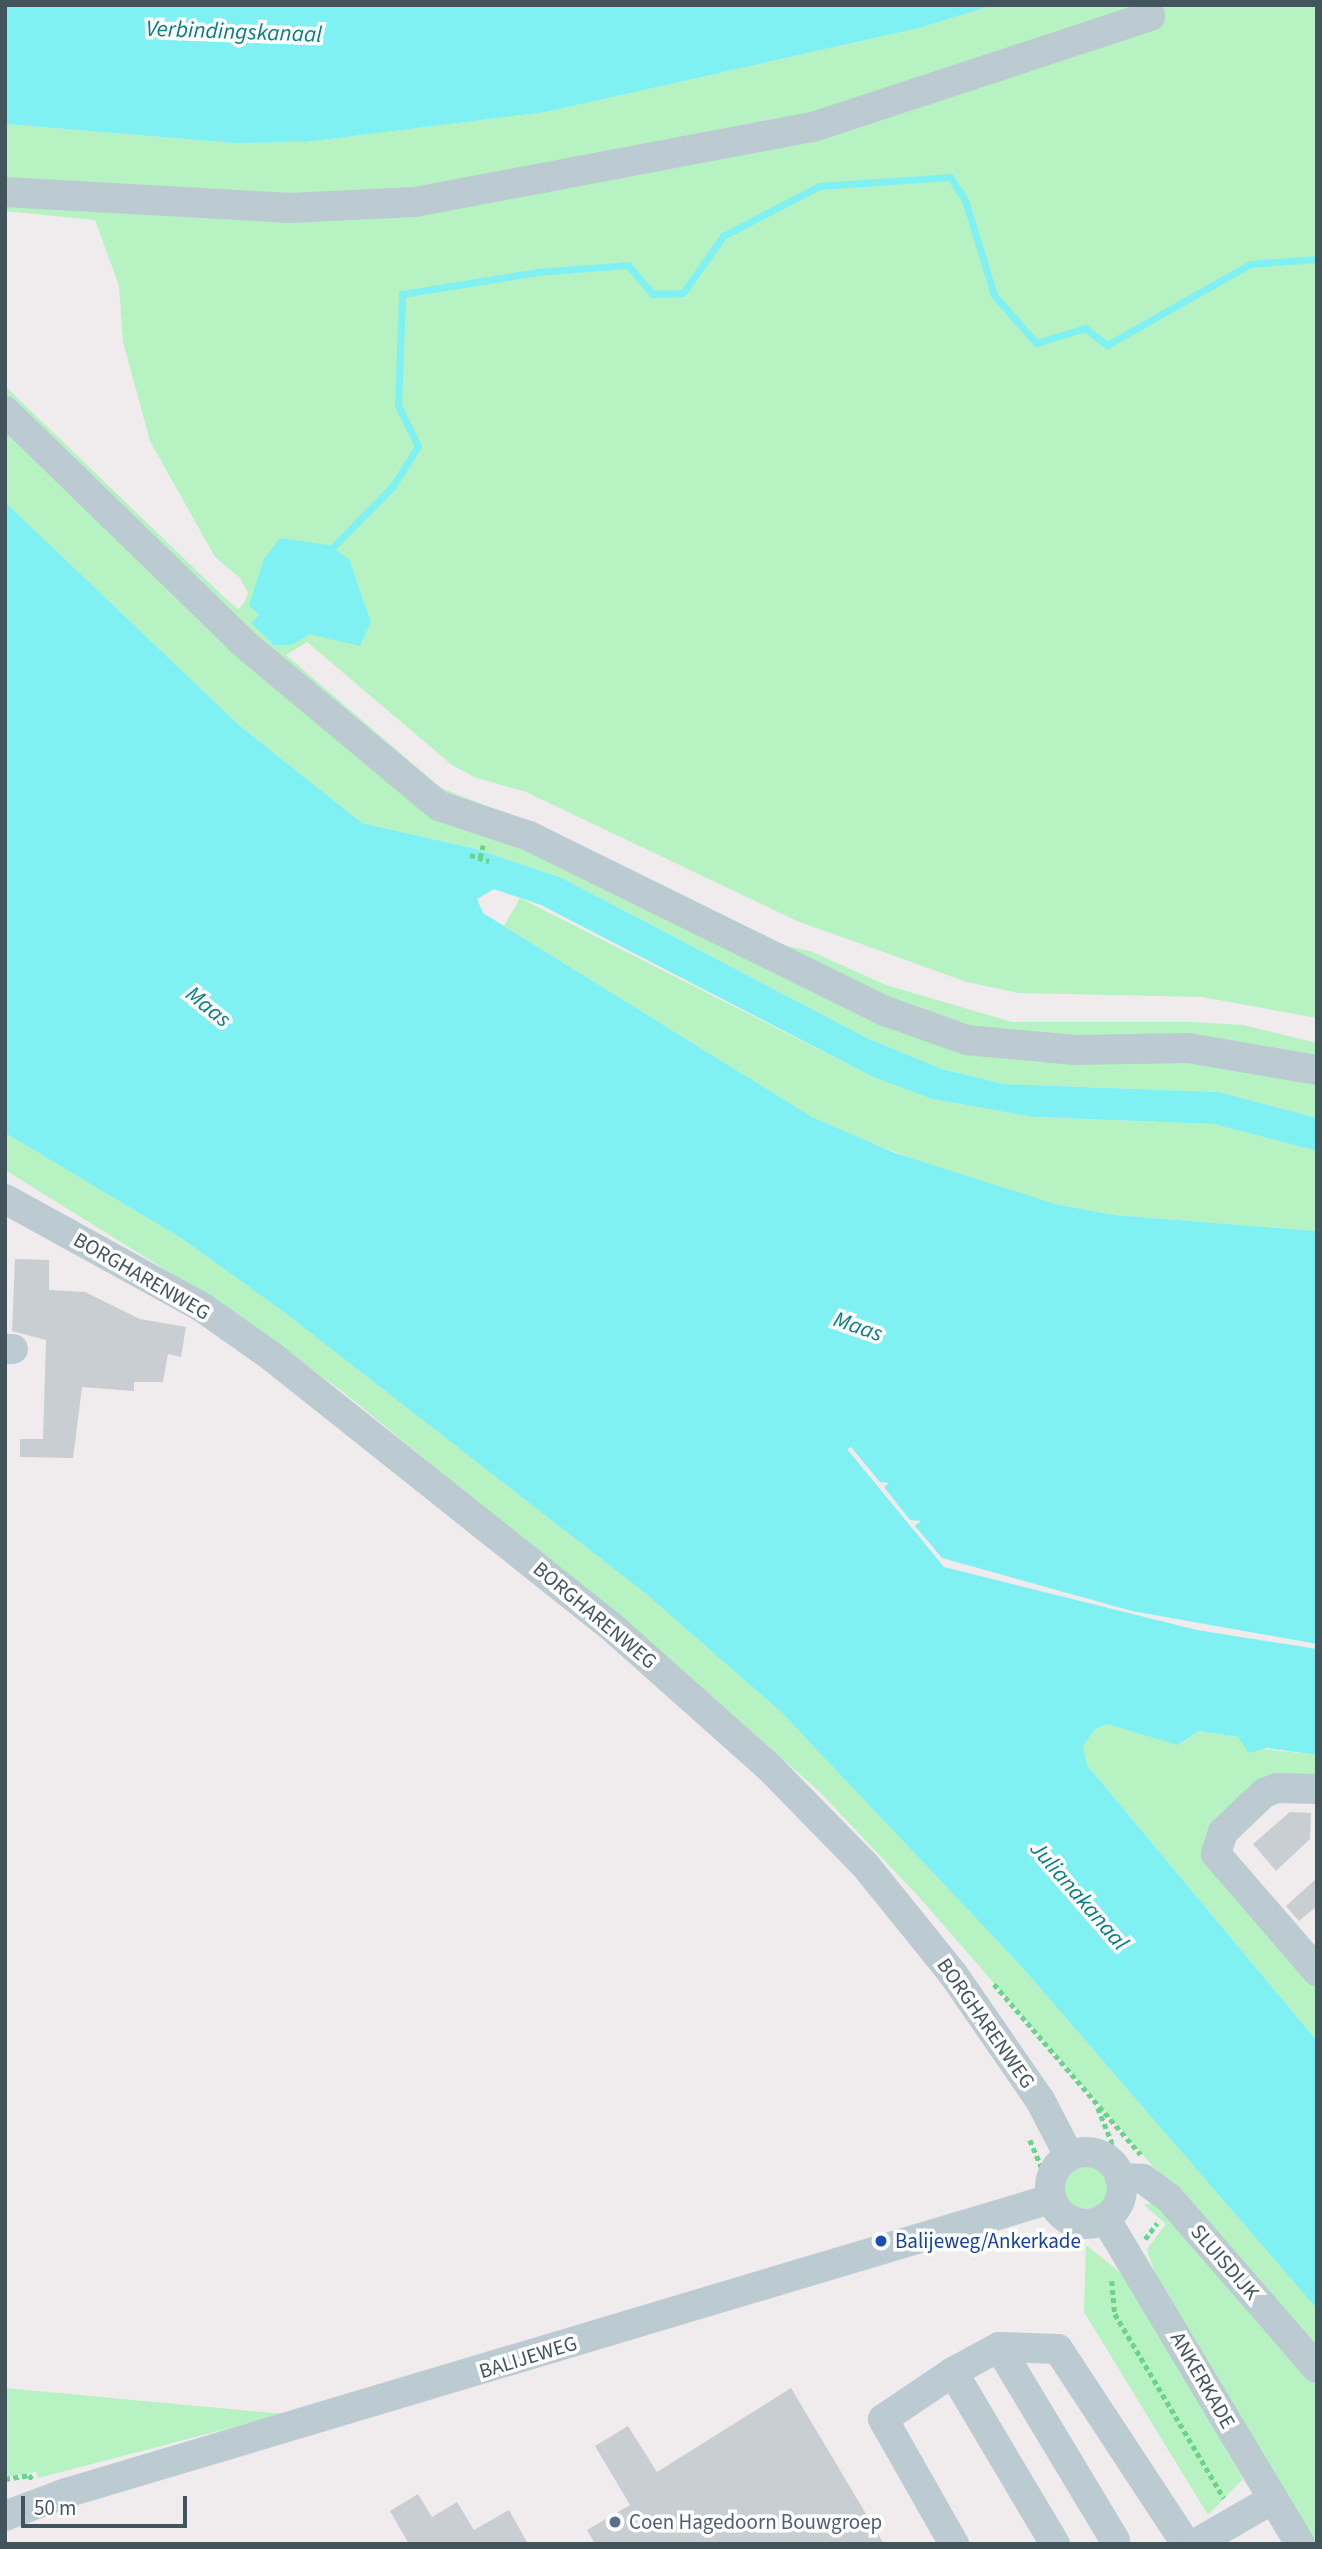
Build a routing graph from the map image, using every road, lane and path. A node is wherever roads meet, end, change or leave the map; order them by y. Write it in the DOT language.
graph roads {
  1 [pos="1150,16"];
  2 [pos="5,192"];
  3 [pos="5,411"];
  4 [pos="483,846"];
  5 [pos="470,855"];
  6 [pos="480,858"];
  7 [pos="489,861"];
  8 [pos="1317,1070"];
  9 [pos="5,1199"];
  10 [pos="1317,1789"];
  11 [pos="1317,1971"];
  12 [pos="990,1980"];
  13 [pos="1097,2105"];
  14 [pos="1028,2134"];
  15 [pos="1141,2155"];
  16 [pos="1069,2156"];
  17 [pos="1114,2169"];
  18 [pos="1051,2191"];
  19 [pos="1105,2218"];
  20 [pos="1111,2268"];
  21 [pos="999,2347"];
  22 [pos="1317,2368"];
  23 [pos="953,2372"];
  24 [pos="1273,2499"];
  25 [pos="5,2516"];
  26 [pos="1236,2519"];
  27 [pos="1115,2540"];
  28 [pos="954,2544"];
  29 [pos="1055,2544"];
  30 [pos="1185,2544"];
  31 [pos="1195,2544"];
  32 [pos="1300,2544"];
  1 -- 2 [label="street"];
  3 -- 8 [label="street"];
  4 -- 6 [label="path"];
  5 -- 6 [label="path"];
  6 -- 7 [label="path"];
  9 -- 16 [label="street, BORGHARENWEG"];
  10 -- 11 [label="street"];
  12 -- 13 [label="path"];
  13 -- 15 [label="path"];
  13 -- 17 [label="path"];
  14 -- 18 [label="path"];
  16 -- 17 [label="street"];
  16 -- 18 [label="street"];
  17 -- 19 [label="street"];
  17 -- 22 [label="street, SLUISDIJK"];
  18 -- 19 [label="street"];
  18 -- 25 [label="street, BALIJEWEG"];
  19 -- 24 [label="street, ANKERKADE"];
  20 -- 26 [label="path"];
  21 -- 23 [label="street"];
  21 -- 27 [label="street"];
  21 -- 30 [label="street"];
  23 -- 28 [label="street"];
  23 -- 29 [label="street"];
  24 -- 26 [label="street"];
  24 -- 32 [label="street, ANKERKADE"];
  26 -- 31 [label="street"];
}
